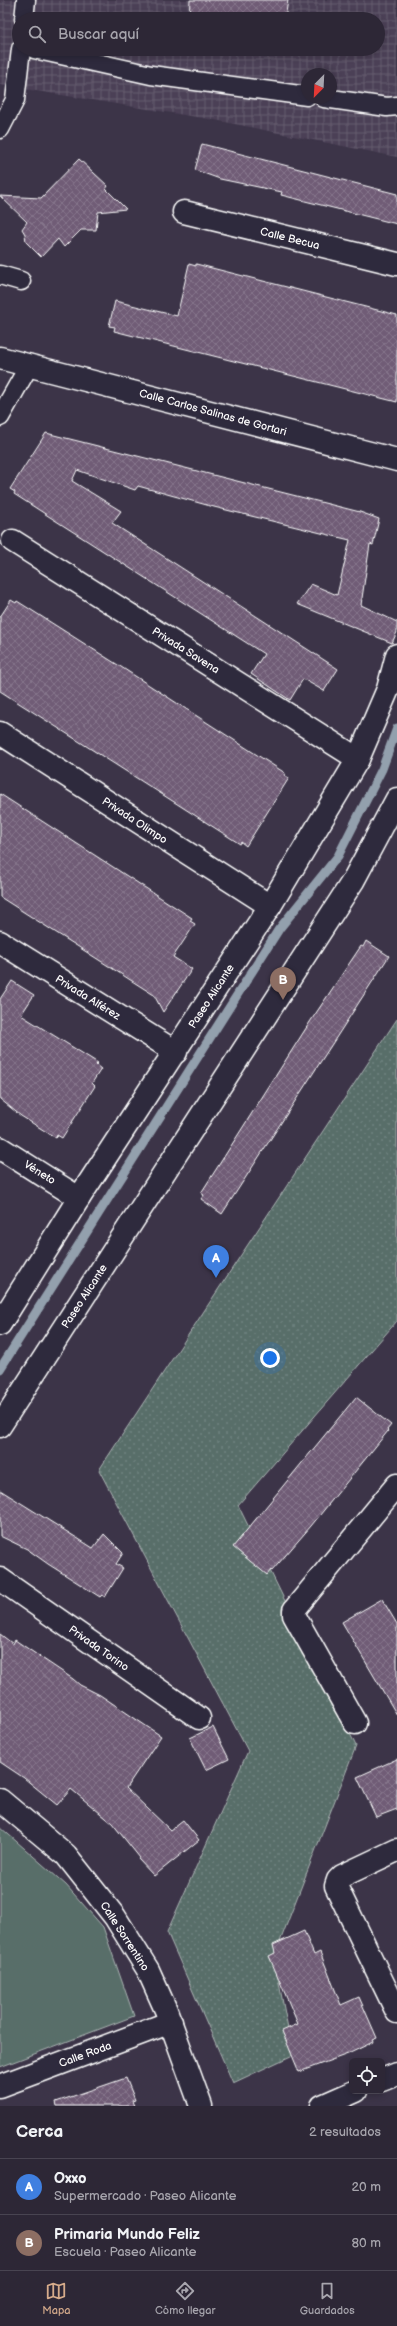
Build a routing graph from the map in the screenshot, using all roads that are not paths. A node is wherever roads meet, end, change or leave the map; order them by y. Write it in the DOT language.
graph roads {
  1 [pos="26,0"];
  2 [pos="25,12"];
  3 [pos="20,56"];
  4 [pos="66,56"];
  5 [pos="301,95"];
  6 [pos="337,100"];
  7 [pos="397,106"];
  8 [pos="0,129"];
  9 [pos="184,212"];
  10 [pos="397,264"];
  11 [pos="0,275"];
  12 [pos="22,281"];
  13 [pos="0,358"];
  14 [pos="30,364"];
  15 [pos="0,417"];
  16 [pos="397,460"];
  17 [pos="13,541"];
  18 [pos="397,655"];
  19 [pos="392,690"];
  20 [pos="0,733"];
  21 [pos="358,759"];
  22 [pos="397,798"];
  23 [pos="270,906"];
  24 [pos="0,942"];
  25 [pos="176,1052"];
  26 [pos="0,1148"];
  27 [pos="79,1198"];
  28 [pos="0,1324"];
  29 [pos="0,1426"];
  30 [pos="397,1485"];
  31 [pos="0,1579"];
  32 [pos="199,1718"];
  33 [pos="355,1723"];
  34 [pos="0,1800"];
  35 [pos="397,1850"];
  36 [pos="397,2012"];
  37 [pos="171,2022"];
  38 [pos="397,2074"];
  39 [pos="385,2079"];
  40 [pos="0,2086"];
  41 [pos="349,2094"];
  42 [pos="201,2106"];
  43 [pos="322,2106"];
  1 -- 2 [label="lane"];
  3 -- 8 [label="lane"];
  4 -- 5 [label="lane"];
  6 -- 7 [label="lane"];
  9 -- 10 [label="street, Calle Becua"];
  11 -- 12 [label="lane"];
  13 -- 14 [label="street, Calle Carlos Salinas de Gortari"];
  14 -- 15 [label="lane"];
  14 -- 16 [label="street, Calle Carlos Salinas de Gortari"];
  17 -- 21 [label="street, Privada Savena"];
  18 -- 19 [label="street, Paseo Alicante"];
  19 -- 21 [label="street, Paseo Alicante"];
  20 -- 23 [label="street, Privada Olimpo"];
  21 -- 23 [label="street, Paseo Alicante"];
  22 -- 29 [label="street, Paseo Alicante"];
  23 -- 25 [label="street, Paseo Alicante"];
  24 -- 25 [label="street, Privada Alférez"];
  25 -- 27 [label="street, Paseo Alicante"];
  26 -- 27 [label="street, Véneto"];
  27 -- 28 [label="street, Paseo Alicante"];
  30 -- 33 [label="street"];
  31 -- 32 [label="street, Privada Torino"];
  34 -- 37 [label="street, Calle Sorrentino"];
  35 -- 36 [label="street"];
  37 -- 40 [label="street, Calle Roda"];
  37 -- 42 [label="street, Calle Sorrentino"];
  38 -- 39 [label="street"];
  41 -- 43 [label="street"];
}
